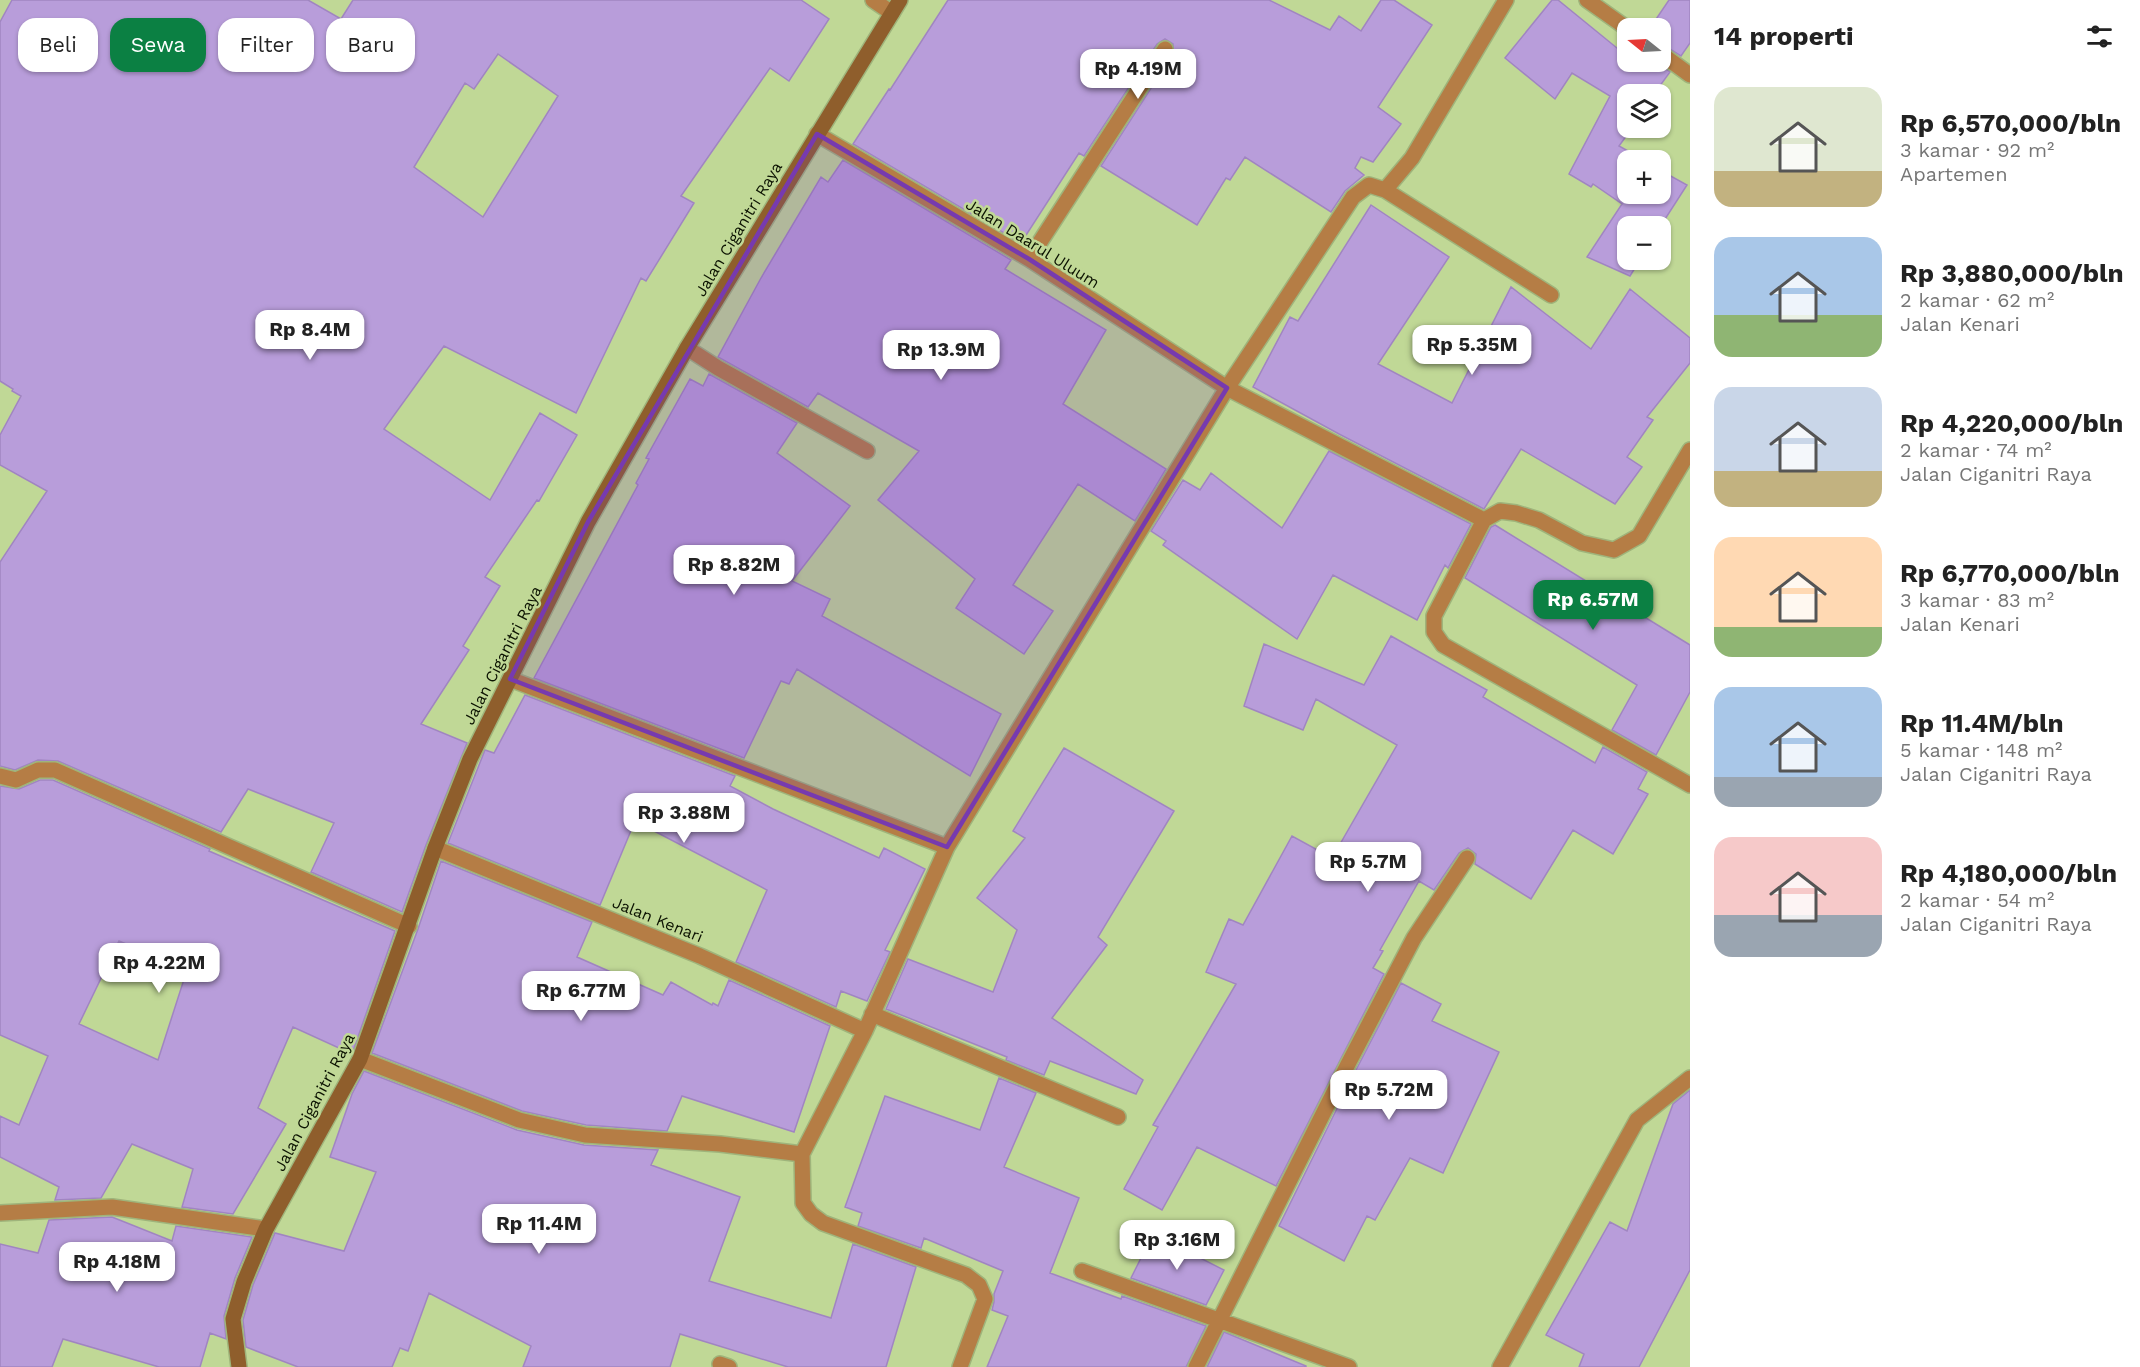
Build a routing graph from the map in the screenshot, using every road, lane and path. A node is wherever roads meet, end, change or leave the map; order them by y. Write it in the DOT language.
graph roads {
  1 [pos="873,0"];
  2 [pos="1506,0"];
  3 [pos="1587,0"];
  4 [pos="896,7"];
  5 [pos="1617,21"];
  6 [pos="1165,49"];
  7 [pos="1671,61"];
  8 [pos="1690,75"];
  9 [pos="817,134"];
  10 [pos="1385,190"];
  11 [pos="1029,259"];
  12 [pos="1551,295"];
  13 [pos="687,348"];
  14 [pos="1227,388"];
  15 [pos="1690,450"];
  16 [pos="867,451"];
  17 [pos="1484,520"];
  18 [pos="510,680"];
  19 [pos="0,776"];
  20 [pos="1690,786"];
  21 [pos="947,848"];
  22 [pos="435,849"];
  23 [pos="1467,858"];
  24 [pos="409,926"];
  25 [pos="872,1014"];
  26 [pos="865,1031"];
  27 [pos="360,1059"];
  28 [pos="1690,1078"];
  29 [pos="1118,1117"];
  30 [pos="802,1154"];
  31 [pos="0,1213"];
  32 [pos="266,1229"];
  33 [pos="1082,1271"];
  34 [pos="1221,1321"];
  35 [pos="239,1367"];
  36 [pos="960,1367"];
  37 [pos="1196,1367"];
  38 [pos="1350,1367"];
  39 [pos="1500,1367"];
  1 -- 4 [label="street"];
  2 -- 10 [label="street"];
  3 -- 5 [label="street"];
  4 -- 9 [label="street, Jalan Ciganitri Raya"];
  6 -- 11 [label="street"];
  7 -- 8 [label="street"];
  9 -- 11 [label="street, Jalan Daarul Uluum"];
  9 -- 13 [label="street, Jalan Ciganitri Raya"];
  10 -- 12 [label="street"];
  10 -- 14 [label="street"];
  11 -- 14 [label="street, Jalan Daarul Uluum"];
  13 -- 16 [label="street"];
  13 -- 18 [label="street, Jalan Ciganitri Raya"];
  14 -- 17 [label="street, Jalan Daarul Uluum"];
  14 -- 21 [label="street"];
  15 -- 17 [label="street"];
  17 -- 20 [label="street"];
  18 -- 21 [label="street"];
  18 -- 22 [label="street, Jalan Ciganitri Raya"];
  19 -- 24 [label="street"];
  21 -- 25 [label="street"];
  22 -- 24 [label="street, Jalan Ciganitri Raya"];
  22 -- 26 [label="street, Jalan Kenari"];
  23 -- 34 [label="street"];
  24 -- 27 [label="street, Jalan Ciganitri Raya"];
  25 -- 26 [label="street"];
  25 -- 29 [label="street"];
  26 -- 30 [label="street"];
  27 -- 30 [label="street"];
  27 -- 32 [label="street, Jalan Ciganitri Raya"];
  28 -- 39 [label="street"];
  30 -- 36 [label="street"];
  31 -- 32 [label="street"];
  32 -- 35 [label="street, Jalan Ciganitri Raya"];
  33 -- 34 [label="street"];
  34 -- 37 [label="street"];
  34 -- 38 [label="street"];
}
